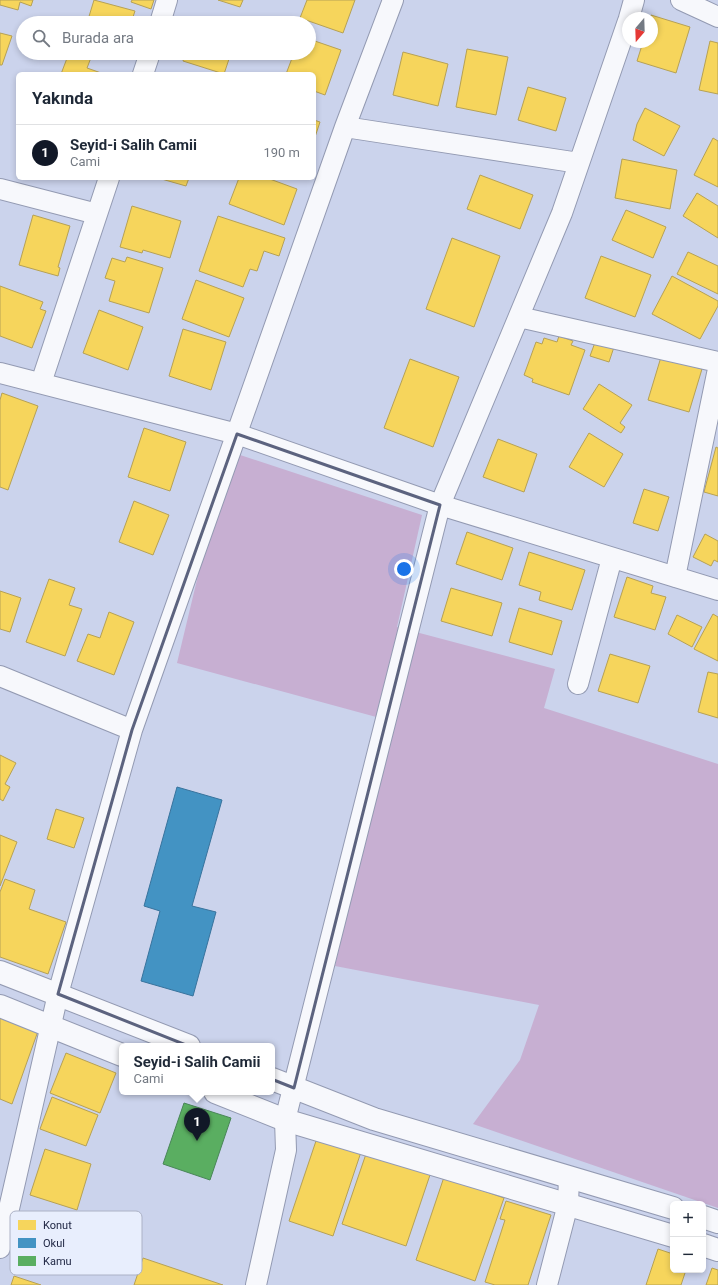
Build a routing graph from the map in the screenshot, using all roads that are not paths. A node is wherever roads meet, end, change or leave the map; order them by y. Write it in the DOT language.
graph roads {
  1 [pos="167,0"];
  2 [pos="393,0"];
  3 [pos="634,0"];
  4 [pos="681,0"];
  5 [pos="631,12"];
  6 [pos="162,16"];
  7 [pos="718,17"];
  8 [pos="622,38"];
  9 [pos="148,60"];
  10 [pos="144,72"];
  11 [pos="345,127"];
  12 [pos="579,163"];
  13 [pos="108,180"];
  14 [pos="0,189"];
  15 [pos="97,214"];
  16 [pos="518,317"];
  17 [pos="718,362"];
  18 [pos="718,370"];
  19 [pos="0,373"];
  20 [pos="41,383"];
  21 [pos="237,434"];
  22 [pos="440,505"];
  23 [pos="612,558"];
  24 [pos="675,577"];
  25 [pos="718,590"];
  26 [pos="0,676"];
  27 [pos="578,684"];
  28 [pos="132,730"];
  29 [pos="0,972"];
  30 [pos="58,994"];
  31 [pos="0,1006"];
  32 [pos="52,1027"];
  33 [pos="181,1043"];
  34 [pos="119,1054"];
  35 [pos="275,1080"];
  36 [pos="294,1088"];
  37 [pos="222,1095"];
  38 [pos="285,1120"];
  39 [pos="569,1177"];
  40 [pos="568,1204"];
  41 [pos="670,1207"];
  42 [pos="706,1218"];
  43 [pos="718,1222"];
  44 [pos="670,1235"];
  45 [pos="1,1239"];
  46 [pos="706,1246"];
  47 [pos="718,1250"];
  48 [pos="256,1285"];
  49 [pos="547,1285"];
  1 -- 6 [label="street"];
  2 -- 11 [label="street"];
  3 -- 5 [label="street"];
  4 -- 7 [label="street"];
  8 -- 12 [label="street"];
  9 -- 10 [label="street"];
  11 -- 12 [label="street"];
  11 -- 21 [label="street"];
  12 -- 16 [label="street"];
  13 -- 15 [label="street"];
  14 -- 15 [label="street"];
  15 -- 20 [label="street"];
  16 -- 17 [label="street"];
  16 -- 22 [label="street"];
  18 -- 24 [label="street"];
  19 -- 20 [label="street"];
  20 -- 21 [label="street"];
  21 -- 22 [label="street"];
  21 -- 28 [label="street"];
  22 -- 23 [label="street"];
  22 -- 36 [label="street"];
  23 -- 24 [label="street"];
  23 -- 27 [label="street"];
  24 -- 25 [label="street"];
  26 -- 28 [label="street"];
  28 -- 30 [label="street"];
  29 -- 30 [label="street"];
  30 -- 32 [label="street"];
  30 -- 33 [label="street"];
  31 -- 32 [label="street"];
  32 -- 34 [label="street"];
  32 -- 45 [label="street"];
  35 -- 36 [label="street"];
  36 -- 38 [label="street"];
  36 -- 39 [label="street"];
  37 -- 38 [label="street"];
  38 -- 40 [label="street"];
  38 -- 48 [label="street"];
  39 -- 40 [label="street"];
  39 -- 41 [label="street"];
  40 -- 44 [label="street"];
  40 -- 49 [label="street"];
  42 -- 43 [label="street"];
  46 -- 47 [label="street"];
}
